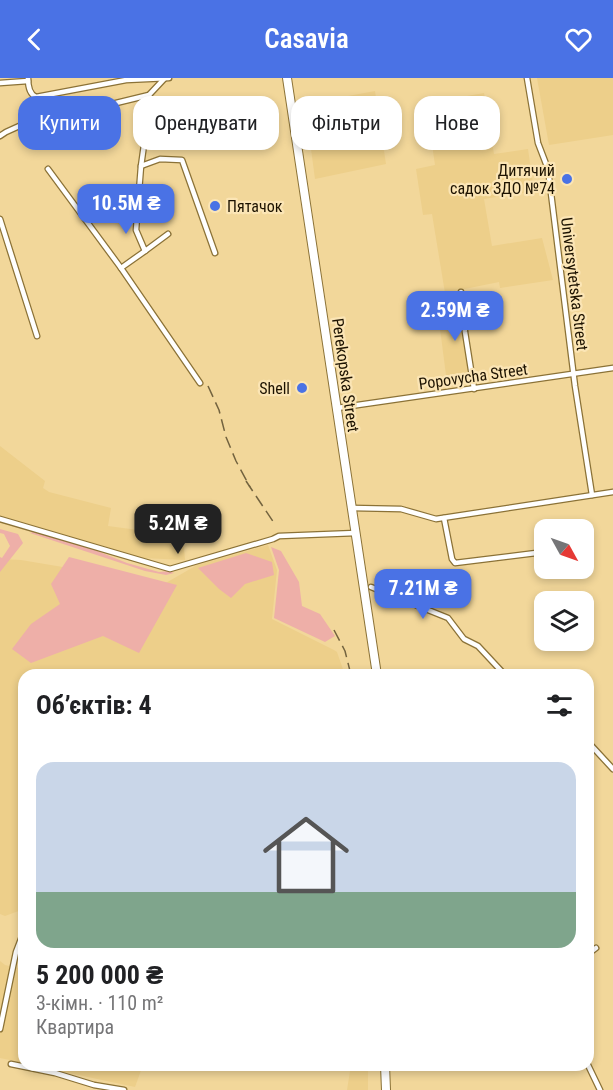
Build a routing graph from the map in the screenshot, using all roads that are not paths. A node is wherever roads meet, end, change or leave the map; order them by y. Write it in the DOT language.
graph roads {
  1 [pos="167,78"];
  2 [pos="287,78"];
  3 [pos="527,78"];
  4 [pos="28,79"];
  5 [pos="126,79"];
  6 [pos="0,83"];
  7 [pos="149,94"];
  8 [pos="0,136"];
  9 [pos="141,166"];
  10 [pos="48,169"];
  11 [pos="0,219"];
  12 [pos="168,234"];
  13 [pos="145,251"];
  14 [pos="215,253"];
  15 [pos="121,268"];
  16 [pos="461,292"];
  17 [pos="38,336"];
  18 [pos="613,368"];
  19 [pos="574,374"];
  20 [pos="200,383"];
  21 [pos="474,389"];
  22 [pos="337,408"];
  23 [pos="613,492"];
  24 [pos="592,495"];
  25 [pos="352,508"];
  26 [pos="444,518"];
  27 [pos="0,519"];
  28 [pos="356,533"];
  29 [pos="534,553"];
  30 [pos="371,587"];
  31 [pos="376,669"];
  32 [pos="499,669"];
  33 [pos="594,748"];
  34 [pos="613,769"];
  35 [pos="18,947"];
  36 [pos="597,948"];
  37 [pos="594,950"];
  38 [pos="0,1029"];
  39 [pos="11,1064"];
  40 [pos="18,1065"];
  41 [pos="46,1071"];
  42 [pos="385,1071"];
  43 [pos="591,1071"];
  44 [pos="124,1090"];
  45 [pos="386,1090"];
  46 [pos="600,1090"];
  1 -- 5 [label="street"];
  1 -- 7 [label="street"];
  2 -- 22 [label="main road, Perekopska Street"];
  3 -- 19 [label="street, Universytetska Street"];
  4 -- 5 [label="street"];
  4 -- 6 [label="street"];
  7 -- 8 [label="street"];
  7 -- 9 [label="street"];
  9 -- 13 [label="street"];
  9 -- 14 [label="street"];
  10 -- 15 [label="street"];
  11 -- 17 [label="street"];
  12 -- 13 [label="street"];
  13 -- 15 [label="street"];
  15 -- 20 [label="street"];
  16 -- 21 [label="street"];
  18 -- 19 [label="street, Popovycha Street"];
  19 -- 21 [label="street, Popovycha Street"];
  19 -- 24 [label="street, Universytetska Street"];
  21 -- 22 [label="street, Popovycha Street"];
  22 -- 25 [label="main road, Perekopska Street"];
  23 -- 24 [label="street"];
  24 -- 26 [label="street"];
  25 -- 26 [label="street"];
  25 -- 28 [label="main road, Perekopska Street"];
  26 -- 29 [label="street"];
  27 -- 28 [label="street"];
  28 -- 31 [label="main road, Perekopska Street"];
  30 -- 32 [label="street"];
  33 -- 34 [label="street"];
  35 -- 38 [label="street"];
  36 -- 37 [label="street"];
  39 -- 40 [label="street"];
  41 -- 44 [label="street"];
  42 -- 45 [label="main road"];
  43 -- 46 [label="street"];
}
